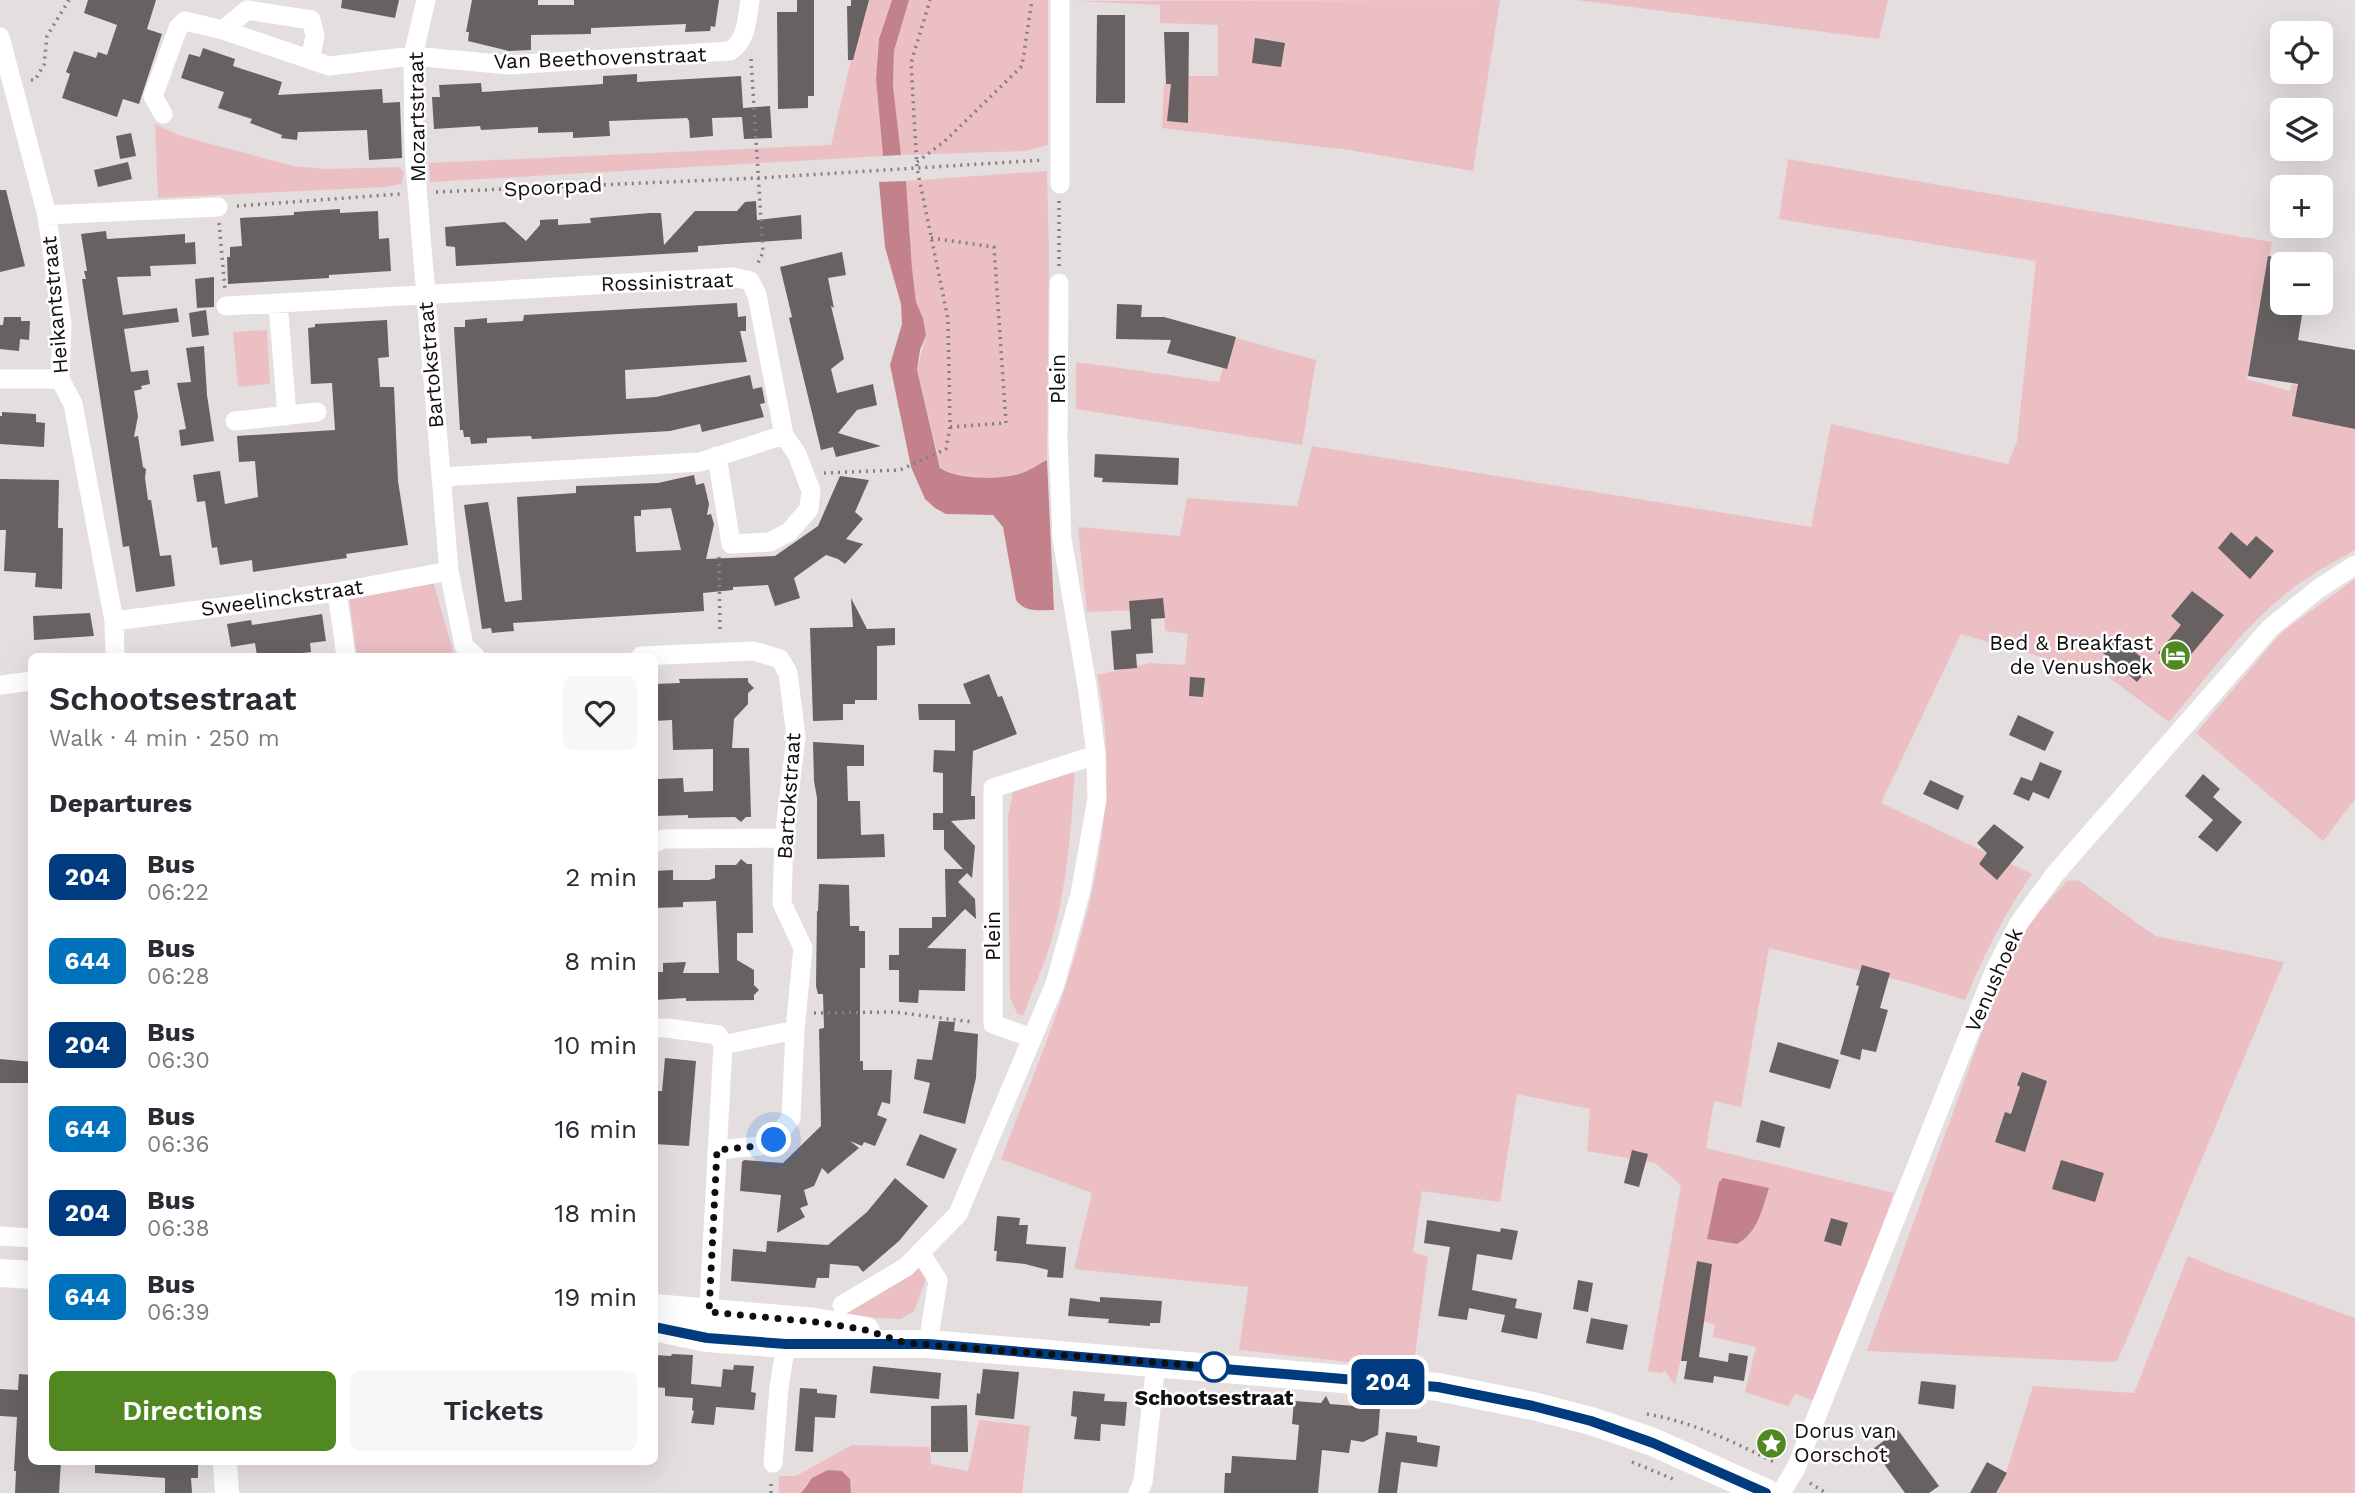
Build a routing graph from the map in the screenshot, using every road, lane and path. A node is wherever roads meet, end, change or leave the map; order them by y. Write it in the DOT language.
graph roads {
  1 [pos="69,0"];
  2 [pos="426,0"];
  3 [pos="750,0"];
  4 [pos="930,0"];
  5 [pos="1032,0"];
  6 [pos="1060,0"];
  7 [pos="223,30"];
  8 [pos="0,37"];
  9 [pos="737,47"];
  10 [pos="413,56"];
  11 [pos="310,59"];
  12 [pos="12,89"];
  13 [pos="163,114"];
  14 [pos="1059,160"];
  15 [pos="917,162"];
  16 [pos="917,168"];
  17 [pos="759,178"];
  18 [pos="1059,184"];
  19 [pos="418,193"];
  20 [pos="218,207"];
  21 [pos="47,215"];
  22 [pos="931,238"];
  23 [pos="750,281"];
  24 [pos="1059,282"];
  25 [pos="426,295"];
  26 [pos="278,303"];
  27 [pos="226,306"];
  28 [pos="0,379"];
  29 [pos="60,379"];
  30 [pos="317,412"];
  31 [pos="287,416"];
  32 [pos="235,421"];
  33 [pos="950,427"];
  34 [pos="785,435"];
  35 [pos="717,456"];
  36 [pos="804,474"];
  37 [pos="441,477"];
  38 [pos="731,544"];
  39 [pos="2355,565"];
  40 [pos="449,571"];
  41 [pos="337,592"];
  42 [pos="114,621"];
  43 [pos="721,652"];
  44 [pos="115,653"];
  45 [pos="346,653"];
  46 [pos="470,653"];
  47 [pos="658,655"];
  48 [pos="28,682"];
  49 [pos="0,685"];
  50 [pos="1096,755"];
  51 [pos="784,838"];
  52 [pos="658,841"];
  53 [pos="796,1021"];
  54 [pos="993,1024"];
  55 [pos="658,1028"];
  56 [pos="1032,1038"];
  57 [pos="723,1045"];
  58 [pos="717,1150"];
  59 [pos="0,1236"];
  60 [pos="28,1238"];
  61 [pos="921,1254"];
  62 [pos="0,1273"];
  63 [pos="28,1275"];
  64 [pos="842,1305"];
  65 [pos="658,1309"];
  66 [pos="815,1322"];
  67 [pos="708,1325"];
  68 [pos="658,1327"];
  69 [pos="917,1343"];
  70 [pos="786,1344"];
  71 [pos="1156,1362"];
  72 [pos="1622,1457"];
  73 [pos="773,1463"];
  74 [pos="225,1465"];
  75 [pos="1680,1482"];
  76 [pos="227,1493"];
  77 [pos="1138,1493"];
  78 [pos="1766,1493"];
  79 [pos="1781,1493"];
  1 -- 12 [label="path"];
  2 -- 10 [label="street, Mozartstraat"];
  3 -- 9 [label="street, Van Beethovenstraat"];
  4 -- 15 [label="path"];
  5 -- 15 [label="path"];
  6 -- 14 [label="street"];
  7 -- 11 [label="street, Van Beethovenstraat"];
  7 -- 11 [label="street"];
  7 -- 13 [label="street, Van Beethovenstraat"];
  8 -- 12 [label="street, Heikantstraat"];
  9 -- 10 [label="street, Van Beethovenstraat"];
  9 -- 17 [label="path"];
  10 -- 11 [label="street, Van Beethovenstraat"];
  10 -- 19 [label="street, Mozartstraat"];
  12 -- 21 [label="street, Heikantstraat"];
  14 -- 16 [label="path, Spoorpad"];
  14 -- 18 [label="street"];
  15 -- 16 [label="path"];
  16 -- 17 [label="path, Spoorpad"];
  16 -- 22 [label="path"];
  17 -- 19 [label="path, Spoorpad"];
  17 -- 23 [label="path"];
  18 -- 24 [label="path"];
  19 -- 20 [label="path, Spoorpad"];
  19 -- 25 [label="street, Bartokstraat"];
  20 -- 21 [label="street"];
  20 -- 27 [label="path"];
  21 -- 29 [label="street, Heikantstraat"];
  22 -- 33 [label="path"];
  22 -- 33 [label="path"];
  23 -- 25 [label="street, Rossinistraat"];
  23 -- 34 [label="street, Rossinistraat"];
  24 -- 50 [label="street, Plein"];
  25 -- 26 [label="street, Rossinistraat"];
  25 -- 37 [label="street, Bartokstraat"];
  26 -- 27 [label="street, Rossinistraat"];
  26 -- 31 [label="street"];
  28 -- 29 [label="street"];
  29 -- 42 [label="street, Heikantstraat"];
  30 -- 31 [label="street"];
  31 -- 32 [label="street"];
  33 -- 36 [label="path"];
  34 -- 35 [label="street"];
  34 -- 36 [label="street, Rossinistraat"];
  35 -- 37 [label="street"];
  35 -- 38 [label="street"];
  36 -- 38 [label="street, Rossinistraat"];
  37 -- 40 [label="street, Bartokstraat"];
  38 -- 43 [label="path"];
  39 -- 79 [label="street, Venushoek"];
  40 -- 41 [label="street, Sweelinckstraat"];
  40 -- 46 [label="street, Bartokstraat"];
  41 -- 42 [label="street, Sweelinckstraat"];
  41 -- 45 [label="street"];
  42 -- 44 [label="street, Heikantstraat"];
  43 -- 47 [label="street, Bartokstraat"];
  43 -- 51 [label="street, Bartokstraat"];
  48 -- 49 [label="street"];
  50 -- 54 [label="street, Plein"];
  50 -- 56 [label="street, Plein"];
  51 -- 52 [label="street"];
  51 -- 53 [label="street, Bartokstraat"];
  53 -- 54 [label="path"];
  53 -- 57 [label="street"];
  53 -- 58 [label="street, Bartokstraat"];
  54 -- 56 [label="street"];
  55 -- 57 [label="street"];
  56 -- 61 [label="street, Plein"];
  57 -- 58 [label="street"];
  58 -- 67 [label="street"];
  59 -- 60 [label="street"];
  61 -- 64 [label="street, Plein"];
  61 -- 69 [label="street"];
  62 -- 63 [label="main road"];
  65 -- 67 [label="main road"];
  66 -- 67 [label="main road"];
  66 -- 69 [label="main road"];
  66 -- 70 [label="street"];
  67 -- 68 [label="main road"];
  67 -- 70 [label="main road"];
  69 -- 70 [label="main road"];
  69 -- 71 [label="main road"];
  70 -- 73 [label="street"];
  71 -- 77 [label="street"];
  71 -- 78 [label="main road"];
  72 -- 75 [label="path"];
  74 -- 76 [label="street"];
}
